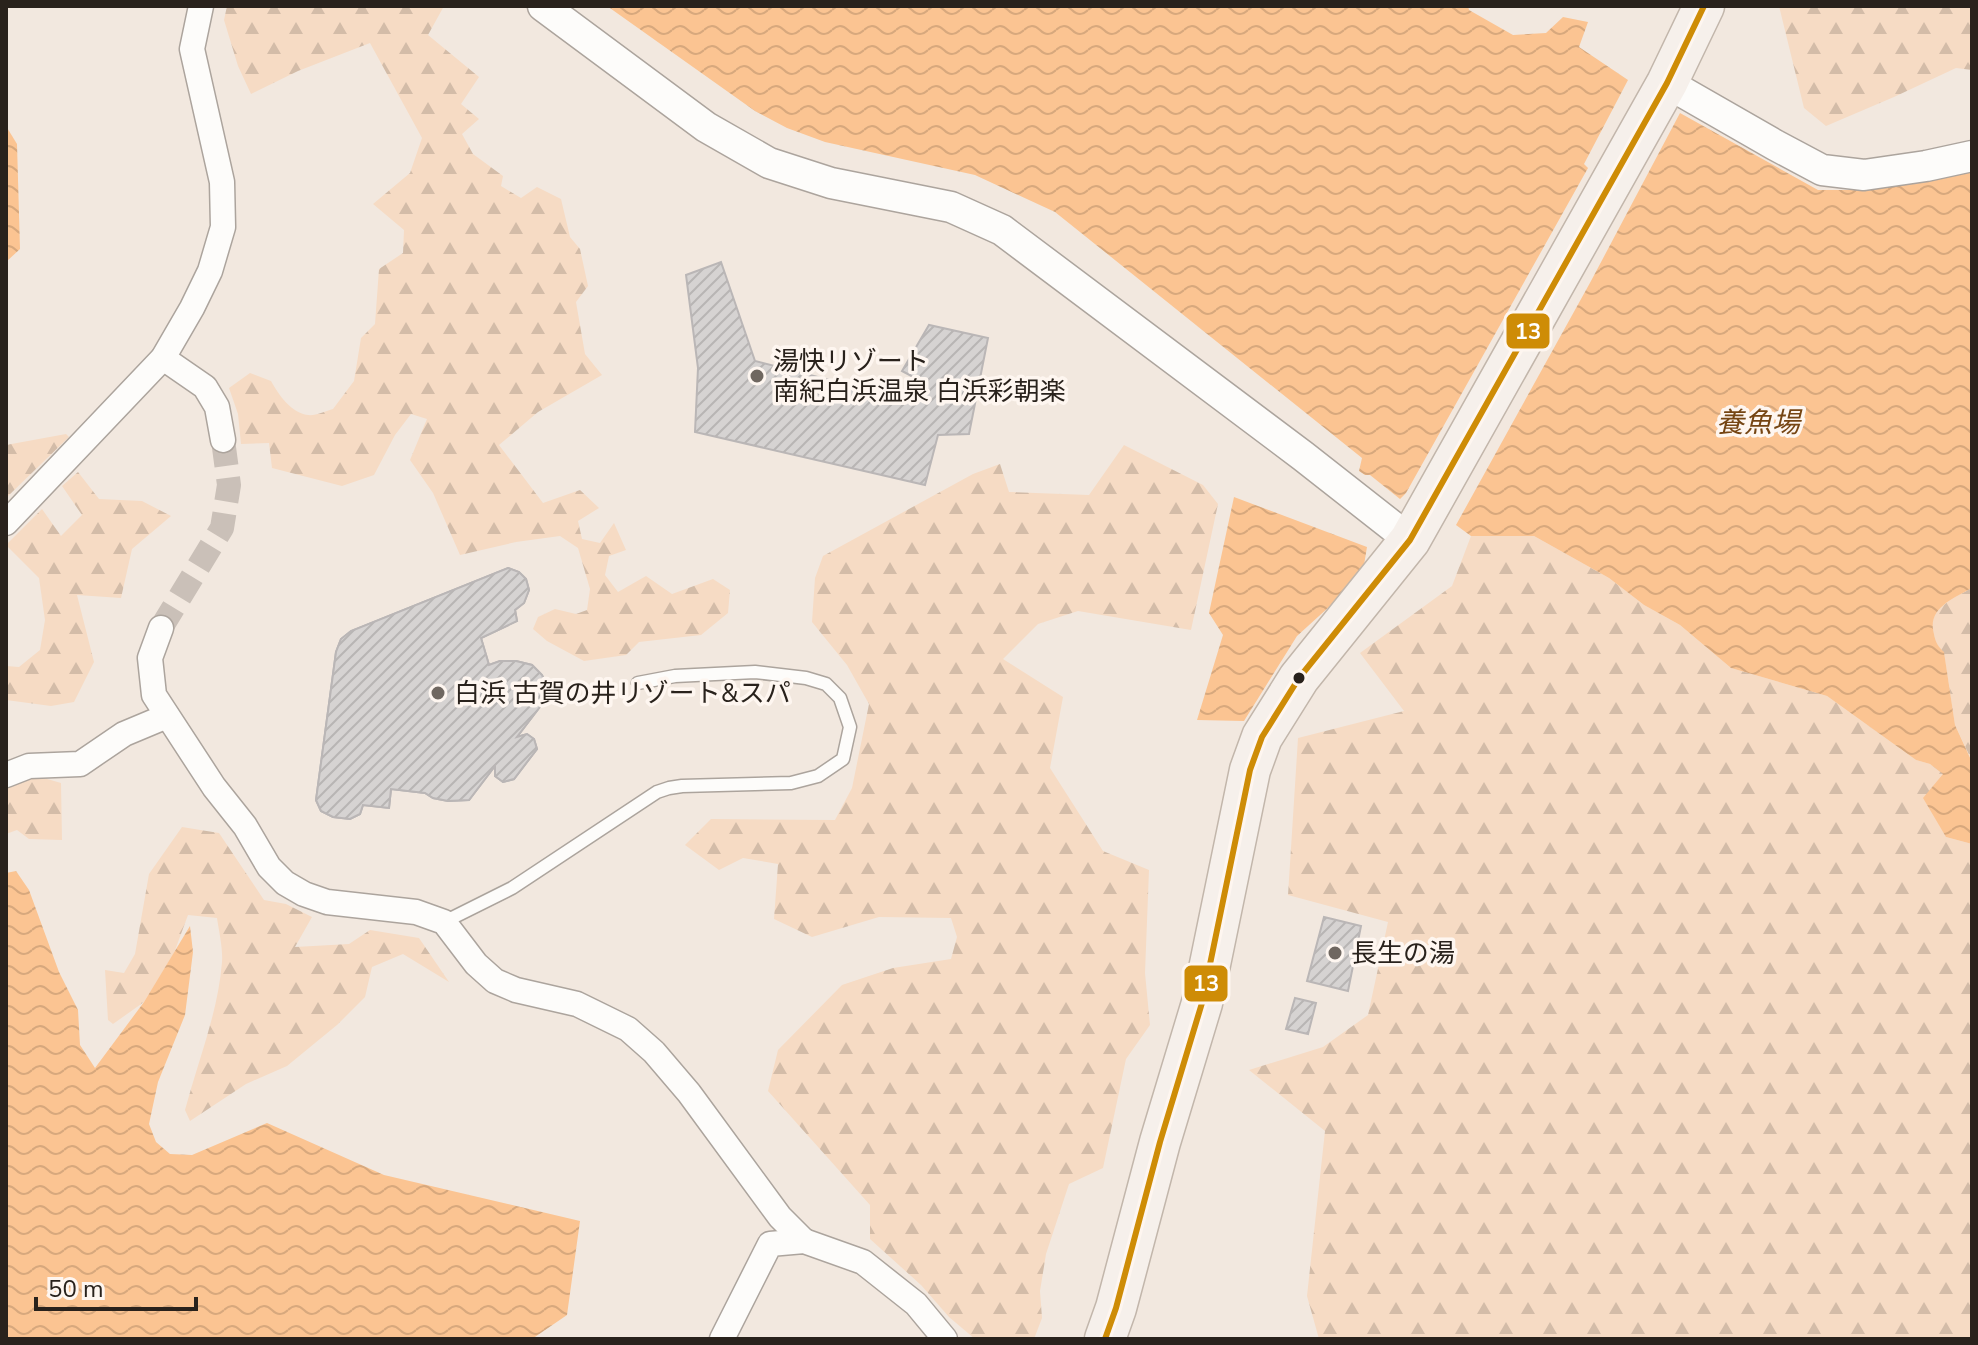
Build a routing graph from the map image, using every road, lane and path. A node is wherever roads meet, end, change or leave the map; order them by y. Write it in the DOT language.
graph roads {
  1 [pos="201,6"];
  2 [pos="543,6"];
  3 [pos="1704,6"];
  4 [pos="1667,83"];
  5 [pos="1972,156"];
  6 [pos="163,358"];
  7 [pos="223,440"];
  8 [pos="6,523"];
  9 [pos="1410,540"];
  10 [pos="161,628"];
  11 [pos="638,683"];
  12 [pos="167,716"];
  13 [pos="6,775"];
  14 [pos="444,922"];
  15 [pos="804,1241"];
  16 [pos="1111,1329"];
  17 [pos="722,1339"];
  18 [pos="945,1339"];
  1 -- 6 [label="street"];
  2 -- 9 [label="street"];
  3 -- 4 [label="main road"];
  4 -- 5 [label="street"];
  4 -- 9 [label="main road"];
  6 -- 7 [label="street"];
  6 -- 8 [label="street"];
  9 -- 16 [label="main road"];
  10 -- 12 [label="street"];
  11 -- 14 [label="lane"];
  12 -- 13 [label="street"];
  12 -- 14 [label="street"];
  14 -- 15 [label="street"];
  15 -- 17 [label="street"];
  15 -- 18 [label="street"];
}
